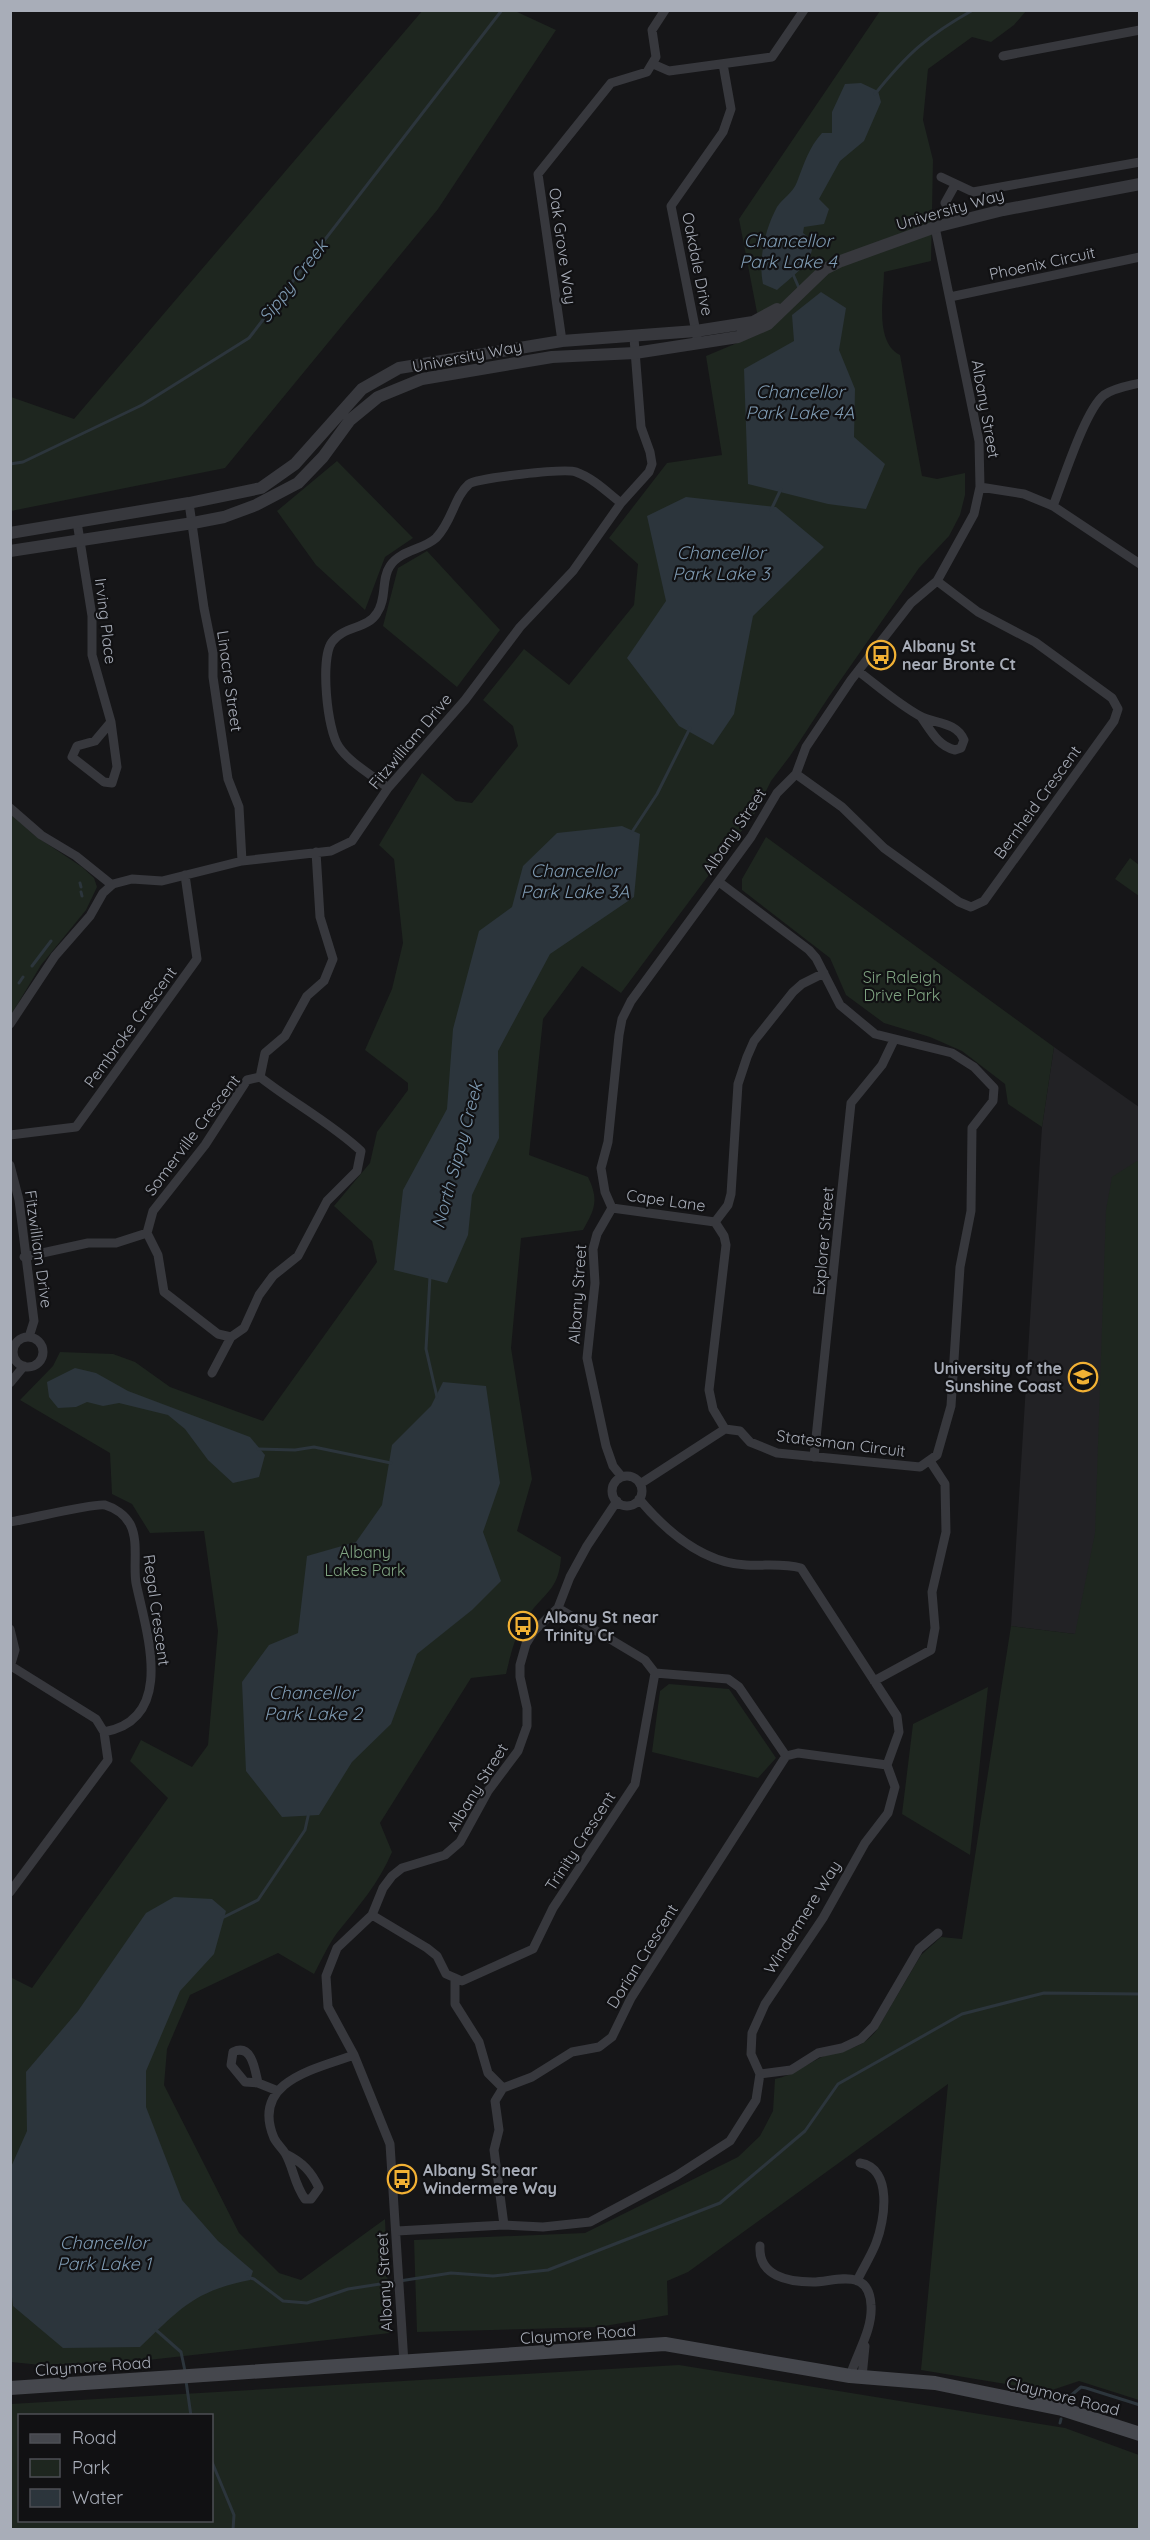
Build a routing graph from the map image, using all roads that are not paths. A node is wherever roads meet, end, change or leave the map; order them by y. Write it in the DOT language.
graph roads {
  1 [pos="665,10"];
  2 [pos="804,10"];
  3 [pos="1140,30"];
  4 [pos="1003,56"];
  5 [pos="653,64"];
  6 [pos="723,64"];
  7 [pos="1140,162"];
  8 [pos="941,177"];
  9 [pos="1140,184"];
  10 [pos="955,185"];
  11 [pos="945,203"];
  12 [pos="935,226"];
  13 [pos="1140,257"];
  14 [pos="950,297"];
  15 [pos="786,304"];
  16 [pos="696,331"];
  17 [pos="634,338"];
  18 [pos="562,341"];
  19 [pos="698,344"];
  20 [pos="635,353"];
  21 [pos="1140,383"];
  22 [pos="980,487"];
  23 [pos="189,503"];
  24 [pos="621,503"];
  25 [pos="1053,506"];
  26 [pos="77,522"];
  27 [pos="193,523"];
  28 [pos="10,532"];
  29 [pos="80,539"];
  30 [pos="10,551"];
  31 [pos="1140,564"];
  32 [pos="937,581"];
  33 [pos="858,671"];
  34 [pos="921,717"];
  35 [pos="111,722"];
  36 [pos="796,774"];
  37 [pos="388,788"];
  38 [pos="10,808"];
  39 [pos="316,852"];
  40 [pos="242,861"];
  41 [pos="185,875"];
  42 [pos="719,882"];
  43 [pos="108,888"];
  44 [pos="824,973"];
  45 [pos="10,1024"];
  46 [pos="894,1040"];
  47 [pos="260,1077"];
  48 [pos="10,1135"];
  49 [pos="10,1165"];
  50 [pos="14,1195"];
  51 [pos="612,1208"];
  52 [pos="715,1222"];
  53 [pos="147,1233"];
  54 [pos="24,1257"];
  55 [pos="29,1337"];
  56 [pos="231,1337"];
  57 [pos="14,1339"];
  58 [pos="12,1352"];
  59 [pos="24,1366"];
  60 [pos="212,1372"];
  61 [pos="10,1383"];
  62 [pos="725,1429"];
  63 [pos="814,1457"];
  64 [pos="930,1461"];
  65 [pos="622,1477"];
  66 [pos="640,1484"];
  67 [pos="639,1499"];
  68 [pos="617,1501"];
  69 [pos="10,1522"];
  70 [pos="558,1608"];
  71 [pos="10,1629"];
  72 [pos="11,1667"];
  73 [pos="655,1674"];
  74 [pos="874,1681"];
  75 [pos="104,1732"];
  76 [pos="786,1756"];
  77 [pos="887,1765"];
  78 [pos="10,1892"];
  79 [pos="372,1915"];
  80 [pos="938,1933"];
  81 [pos="455,1978"];
  82 [pos="354,2055"];
  83 [pos="760,2074"];
  84 [pos="258,2083"];
  85 [pos="503,2088"];
  86 [pos="278,2091"];
  87 [pos="286,2154"];
  88 [pos="860,2163"];
  89 [pos="504,2225"];
  90 [pos="397,2231"];
  91 [pos="759,2246"];
  92 [pos="854,2279"];
  93 [pos="404,2363"];
  94 [pos="856,2376"];
  95 [pos="10,2388"];
  96 [pos="1140,2434"];
  1 -- 5 [label="street"];
  2 -- 6 [label="street"];
  3 -- 4 [label="street"];
  5 -- 6 [label="street"];
  5 -- 18 [label="street, Oak Grove Way"];
  6 -- 16 [label="street, Oakdale Drive"];
  7 -- 10 [label="street, University Way"];
  8 -- 10 [label="street, University Way"];
  9 -- 12 [label="street, University Way"];
  10 -- 11 [label="street, University Way"];
  12 -- 14 [label="street, Albany Street"];
  12 -- 15 [label="street, University Way"];
  13 -- 14 [label="street, Phoenix Circuit"];
  14 -- 22 [label="street, Albany Street"];
  15 -- 16 [label="street, University Way"];
  15 -- 19 [label="street, University Way"];
  16 -- 17 [label="street, University Way"];
  16 -- 19 [label="street, Oakdale Drive"];
  17 -- 18 [label="street, University Way"];
  17 -- 20 [label="street, Fitzwilliam Drive"];
  18 -- 23 [label="street, University Way"];
  19 -- 20 [label="street, University Way"];
  20 -- 24 [label="street, Fitzwilliam Drive"];
  20 -- 27 [label="street, University Way"];
  21 -- 25 [label="street"];
  22 -- 25 [label="street"];
  22 -- 32 [label="street, Albany Street"];
  23 -- 26 [label="street, University Way"];
  23 -- 27 [label="street, Linacre Street"];
  24 -- 37 [label="street, Fitzwilliam Drive"];
  24 -- 37 [label="street"];
  25 -- 31 [label="street"];
  26 -- 28 [label="street, University Way"];
  26 -- 29 [label="street, Irving Place"];
  27 -- 29 [label="street, University Way"];
  27 -- 40 [label="street, Linacre Street"];
  29 -- 30 [label="street, University Way"];
  29 -- 35 [label="street, Irving Place"];
  32 -- 33 [label="street, Albany Street"];
  32 -- 36 [label="street, Bernheid Crescent"];
  33 -- 34 [label="street"];
  33 -- 36 [label="street, Albany Street"];
  34 -- 34 [label="street"];
  35 -- 35 [label="street, Irving Place"];
  36 -- 42 [label="street, Albany Street"];
  37 -- 39 [label="street, Fitzwilliam Drive"];
  38 -- 43 [label="street"];
  39 -- 40 [label="street, Fitzwilliam Drive"];
  39 -- 47 [label="street, Somerville Crescent"];
  40 -- 41 [label="street, Fitzwilliam Drive"];
  41 -- 43 [label="street, Fitzwilliam Drive"];
  41 -- 48 [label="street, Pembroke Crescent"];
  42 -- 44 [label="street"];
  42 -- 51 [label="street, Albany Street"];
  43 -- 45 [label="street"];
  44 -- 46 [label="street"];
  44 -- 52 [label="street"];
  46 -- 63 [label="street, Explorer Street"];
  46 -- 64 [label="street"];
  47 -- 53 [label="street, Somerville Crescent"];
  47 -- 56 [label="street"];
  49 -- 50 [label="street, Fitzwilliam Drive"];
  50 -- 54 [label="street, Fitzwilliam Drive"];
  51 -- 52 [label="street, Cape Lane"];
  51 -- 65 [label="street, Albany Street"];
  52 -- 62 [label="street"];
  53 -- 54 [label="street"];
  53 -- 56 [label="street"];
  54 -- 55 [label="street, Fitzwilliam Drive"];
  55 -- 57 [label="street"];
  55 -- 59 [label="street"];
  56 -- 60 [label="street"];
  57 -- 58 [label="street"];
  58 -- 59 [label="street"];
  59 -- 61 [label="street"];
  62 -- 63 [label="street, Statesman Circuit"];
  62 -- 66 [label="street"];
  63 -- 64 [label="street, Statesman Circuit"];
  64 -- 74 [label="street"];
  65 -- 66 [label="street"];
  65 -- 68 [label="street"];
  66 -- 67 [label="street"];
  67 -- 68 [label="street"];
  67 -- 74 [label="street"];
  68 -- 70 [label="street, Albany Street"];
  69 -- 75 [label="street, Regal Crescent"];
  70 -- 73 [label="street"];
  70 -- 79 [label="street, Albany Street"];
  71 -- 72 [label="street"];
  72 -- 75 [label="street"];
  73 -- 76 [label="street"];
  73 -- 81 [label="street, Trinity Crescent"];
  74 -- 77 [label="street"];
  75 -- 78 [label="street"];
  76 -- 77 [label="street"];
  76 -- 85 [label="street, Dorian Crescent"];
  77 -- 83 [label="street, Windermere Way"];
  79 -- 81 [label="street"];
  79 -- 82 [label="street, Albany Street"];
  80 -- 83 [label="street"];
  81 -- 85 [label="street"];
  82 -- 86 [label="street"];
  82 -- 90 [label="street, Albany Street"];
  83 -- 89 [label="street, Windermere Way"];
  84 -- 86 [label="street"];
  85 -- 89 [label="street"];
  86 -- 87 [label="street"];
  87 -- 87 [label="street"];
  88 -- 92 [label="street"];
  89 -- 90 [label="street, Windermere Way"];
  90 -- 93 [label="street, Albany Street"];
  91 -- 92 [label="street"];
  92 -- 94 [label="street"];
  93 -- 94 [label="main road, Claymore Road"];
  93 -- 95 [label="main road, Claymore Road"];
  94 -- 96 [label="main road, Claymore Road"];
}
